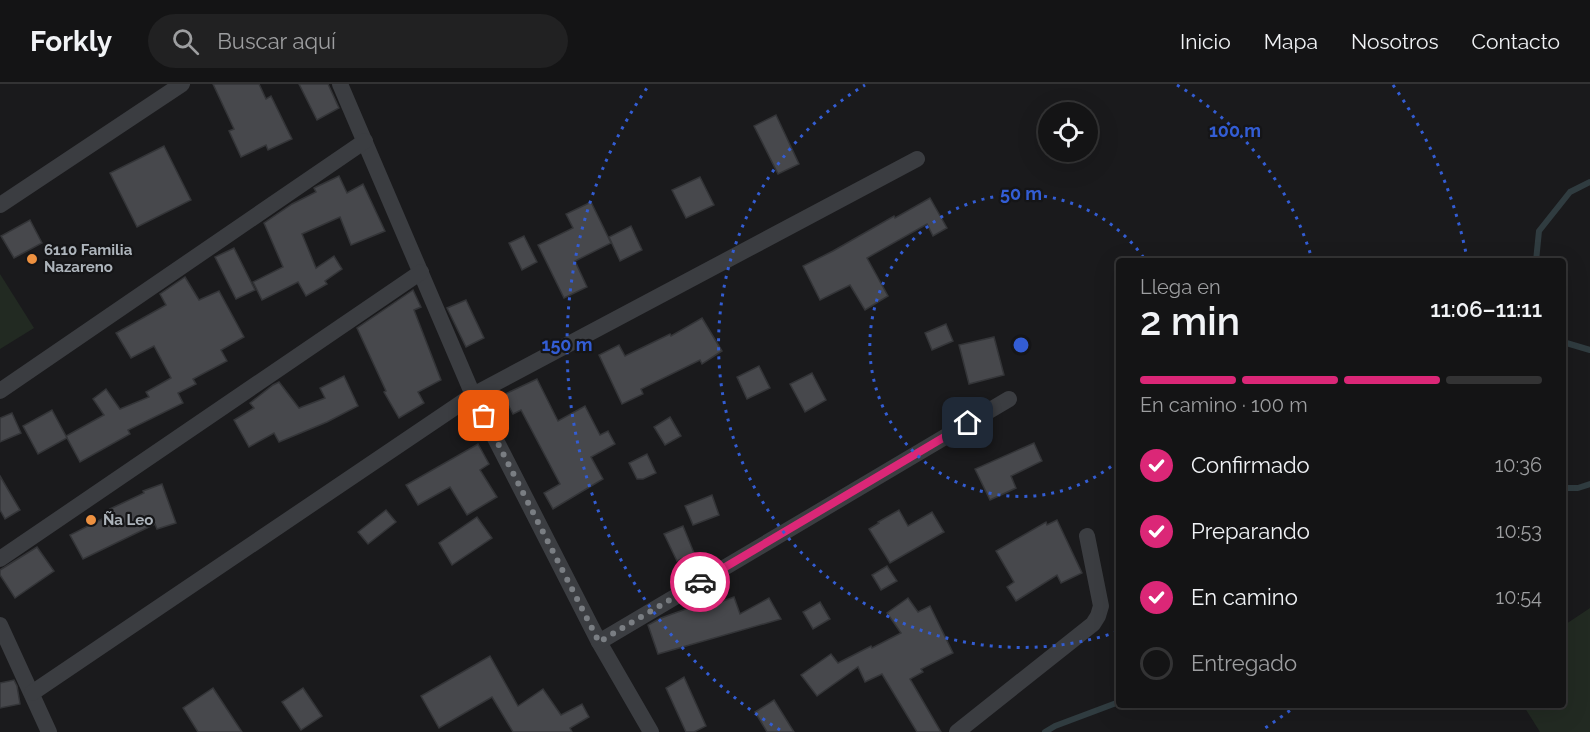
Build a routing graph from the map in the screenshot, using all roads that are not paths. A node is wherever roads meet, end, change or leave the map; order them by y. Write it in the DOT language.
graph roads {
  1 [pos="182,84"];
  2 [pos="340,84"];
  3 [pos="364,141"];
  4 [pos="917,159"];
  5 [pos="0,205"];
  6 [pos="421,272"];
  7 [pos="0,392"];
  8 [pos="473,395"];
  9 [pos="1009,399"];
  10 [pos="1087,536"];
  11 [pos="0,559"];
  12 [pos="0,625"];
  13 [pos="599,642"];
  14 [pos="32,693"];
  15 [pos="49,732"];
  16 [pos="651,732"];
  17 [pos="957,732"];
  1 -- 5 [label="street"];
  2 -- 3 [label="street"];
  3 -- 6 [label="street"];
  3 -- 7 [label="street"];
  4 -- 8 [label="street"];
  6 -- 8 [label="street"];
  6 -- 11 [label="street"];
  8 -- 13 [label="street"];
  8 -- 14 [label="street"];
  9 -- 13 [label="street"];
  10 -- 17 [label="street"];
  12 -- 14 [label="street"];
  13 -- 16 [label="street"];
  14 -- 15 [label="street"];
}
